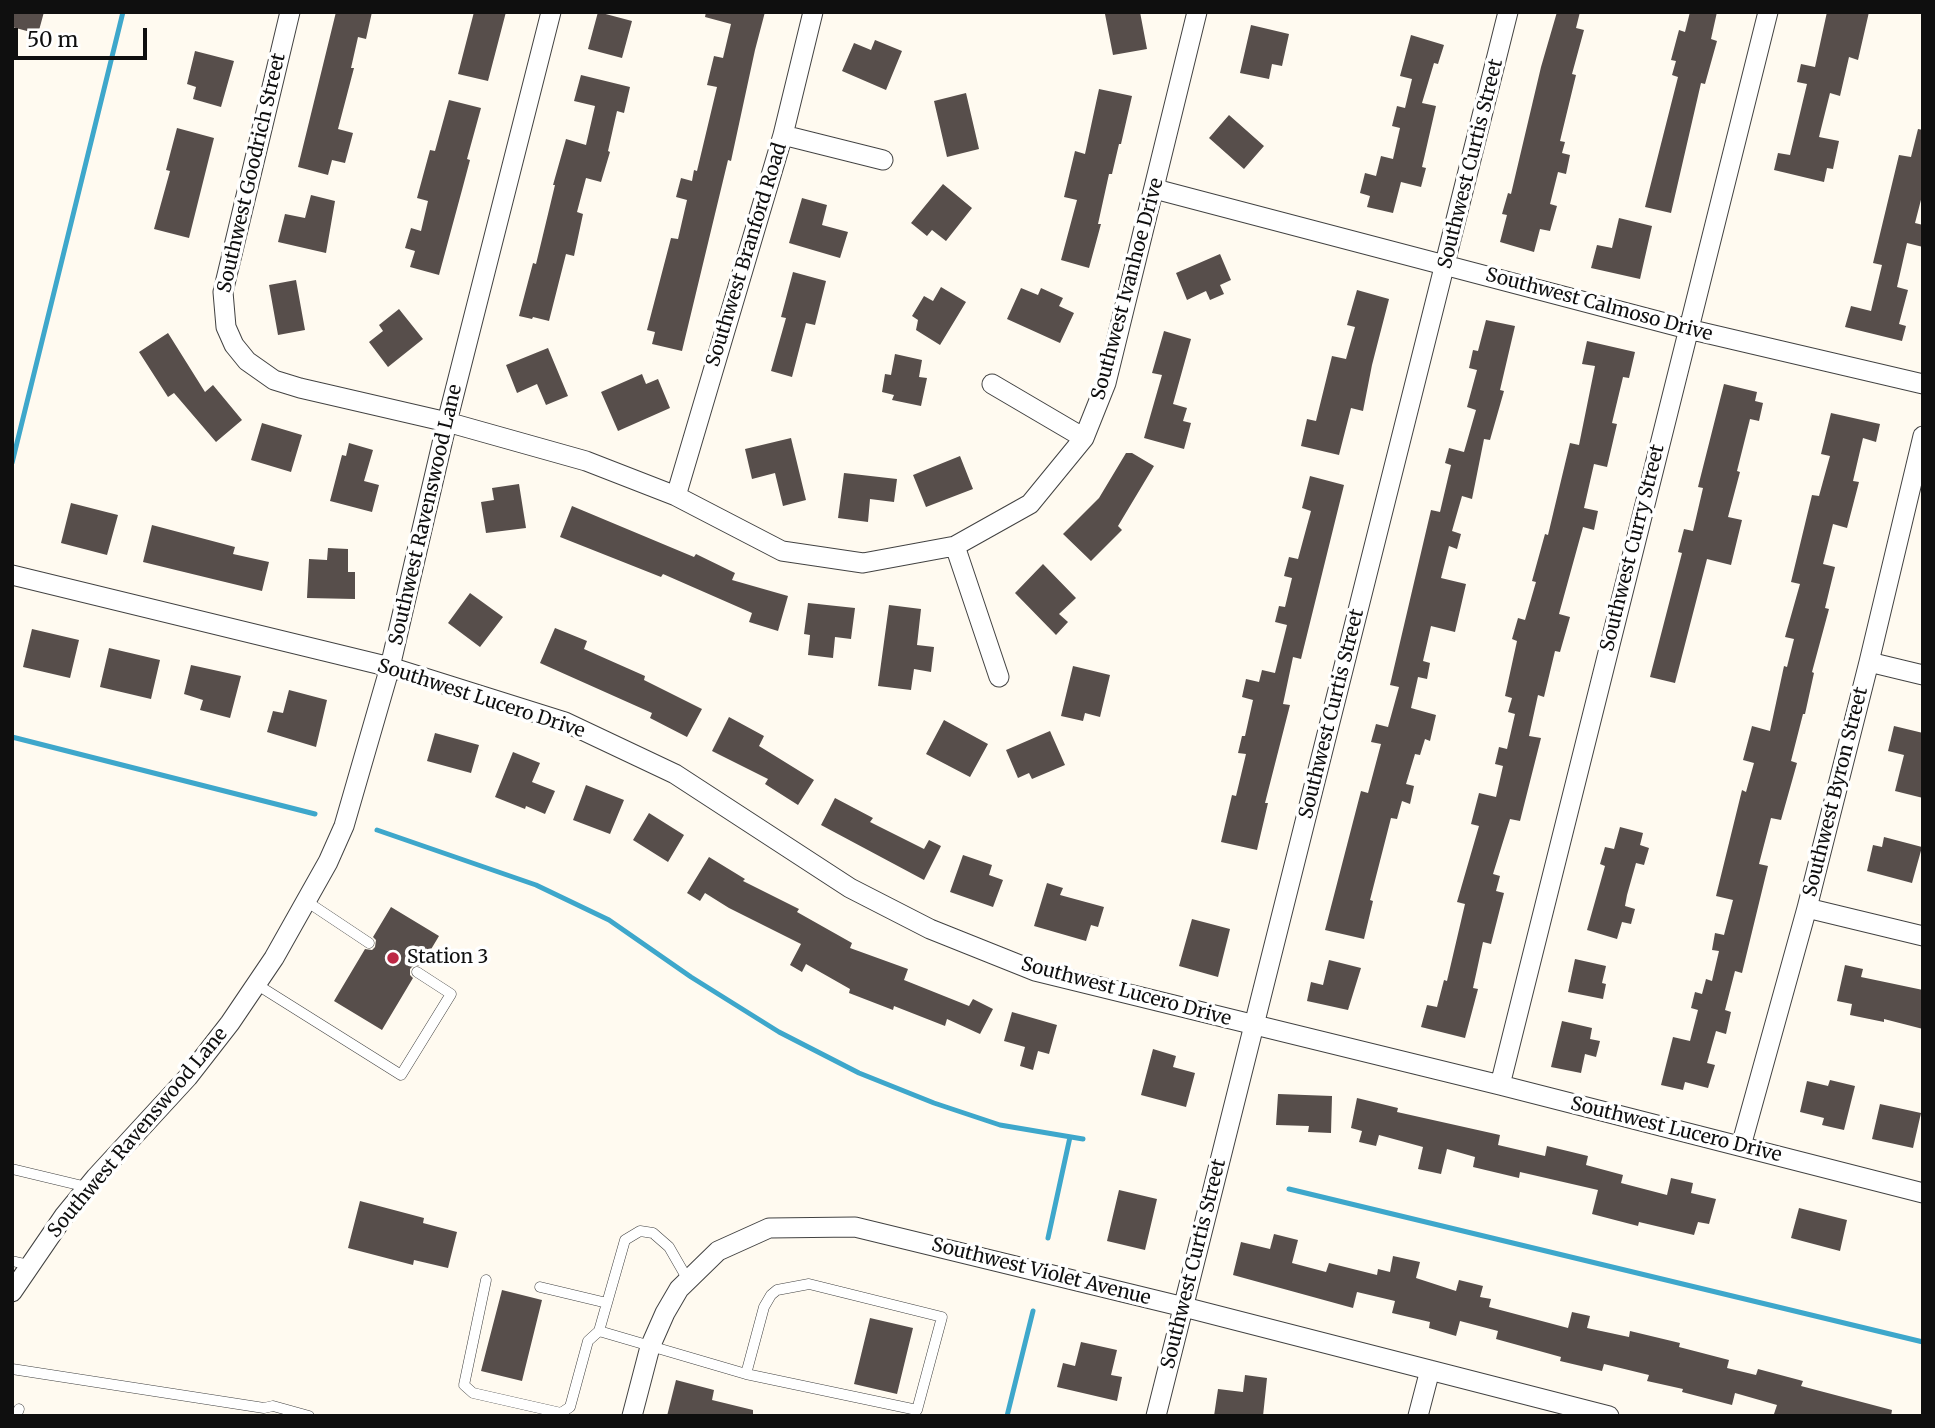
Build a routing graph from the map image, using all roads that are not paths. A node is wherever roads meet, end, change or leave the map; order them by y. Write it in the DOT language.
graph roads {
  1 [pos="289,12"];
  2 [pos="551,12"];
  3 [pos="813,12"];
  4 [pos="1197,12"];
  5 [pos="1508,12"];
  6 [pos="1768,12"];
  7 [pos="783,135"];
  8 [pos="883,160"];
  9 [pos="1155,189"];
  10 [pos="1446,264"];
  11 [pos="1688,329"];
  12 [pos="229,335"];
  13 [pos="992,384"];
  14 [pos="1923,384"];
  15 [pos="447,422"];
  16 [pos="1923,436"];
  17 [pos="1084,438"];
  18 [pos="676,496"];
  19 [pos="955,546"];
  20 [pos="12,575"];
  21 [pos="1869,662"];
  22 [pos="390,667"];
  23 [pos="1923,675"];
  24 [pos="999,677"];
  25 [pos="306,901"];
  26 [pos="1807,908"];
  27 [pos="1923,936"];
  28 [pos="369,943"];
  29 [pos="416,972"];
  30 [pos="256,984"];
  31 [pos="1253,1025"];
  32 [pos="1500,1085"];
  33 [pos="1741,1146"];
  34 [pos="12,1169"];
  35 [pos="88,1187"];
  36 [pos="1923,1193"];
  37 [pos="21,1263"];
  38 [pos="486,1280"];
  39 [pos="688,1280"];
  40 [pos="540,1287"];
  41 [pos="12,1292"];
  42 [pos="607,1303"];
  43 [pos="1184,1307"];
  44 [pos="599,1331"];
  45 [pos="650,1347"];
  46 [pos="12,1369"];
  47 [pos="1430,1370"];
  48 [pos="746,1374"];
  49 [pos="263,1412"];
  50 [pos="309,1416"];
  51 [pos="632,1416"];
  52 [pos="1156,1416"];
  53 [pos="1418,1416"];
  54 [pos="1609,1416"];
  1 -- 12 [label="street, Southwest Goodrich Street"];
  2 -- 15 [label="street, Southwest Ravenswood Lane"];
  3 -- 7 [label="street, Southwest Branford Road"];
  4 -- 9 [label="street, Southwest Ivanhoe Drive"];
  5 -- 10 [label="street, Southwest Curtis Street"];
  6 -- 11 [label="street, Southwest Curry Street"];
  7 -- 8 [label="street"];
  7 -- 18 [label="street, Southwest Branford Road"];
  9 -- 10 [label="street, Southwest Calmoso Drive"];
  9 -- 17 [label="street, Southwest Ivanhoe Drive"];
  10 -- 11 [label="street, Southwest Calmoso Drive"];
  10 -- 31 [label="street, Southwest Curtis Street"];
  11 -- 14 [label="street, Southwest Calmoso Drive"];
  11 -- 32 [label="street, Southwest Curry Street"];
  12 -- 15 [label="street, Southwest Ivanhoe Drive"];
  13 -- 17 [label="street"];
  15 -- 18 [label="street, Southwest Ivanhoe Drive"];
  15 -- 22 [label="street, Southwest Ravenswood Lane"];
  16 -- 21 [label="street, Southwest Byron Street"];
  17 -- 19 [label="street, Southwest Ivanhoe Drive"];
  18 -- 19 [label="street, Southwest Ivanhoe Drive"];
  19 -- 24 [label="street"];
  20 -- 22 [label="street, Southwest Lucero Drive"];
  21 -- 23 [label="street"];
  21 -- 26 [label="street, Southwest Byron Street"];
  22 -- 25 [label="street, Southwest Ravenswood Lane"];
  22 -- 31 [label="street, Southwest Lucero Drive"];
  25 -- 28 [label="lane"];
  25 -- 30 [label="street, Southwest Ravenswood Lane"];
  26 -- 27 [label="street"];
  26 -- 33 [label="street, Southwest Byron Street"];
  29 -- 30 [label="lane"];
  30 -- 35 [label="street, Southwest Ravenswood Lane"];
  31 -- 32 [label="street, Southwest Lucero Drive"];
  31 -- 43 [label="street, Southwest Curtis Street"];
  32 -- 33 [label="street, Southwest Lucero Drive"];
  33 -- 36 [label="street, Southwest Lucero Drive"];
  34 -- 35 [label="lane"];
  35 -- 37 [label="street, Southwest Ravenswood Lane"];
  37 -- 41 [label="street, Southwest Ravenswood Lane"];
  38 -- 44 [label="lane"];
  39 -- 42 [label="lane"];
  39 -- 43 [label="street, Southwest Violet Avenue"];
  39 -- 45 [label="street, Southwest Violet Avenue"];
  40 -- 42 [label="lane"];
  42 -- 44 [label="lane"];
  43 -- 47 [label="street, Southwest Violet Avenue"];
  43 -- 52 [label="street, Southwest Curtis Street"];
  44 -- 45 [label="lane"];
  45 -- 48 [label="lane"];
  45 -- 51 [label="street, Southwest Violet Avenue"];
  46 -- 49 [label="lane"];
  47 -- 53 [label="street"];
  47 -- 54 [label="street, Southwest Violet Avenue"];
  48 -- 48 [label="lane"];
  49 -- 50 [label="lane"];
}
